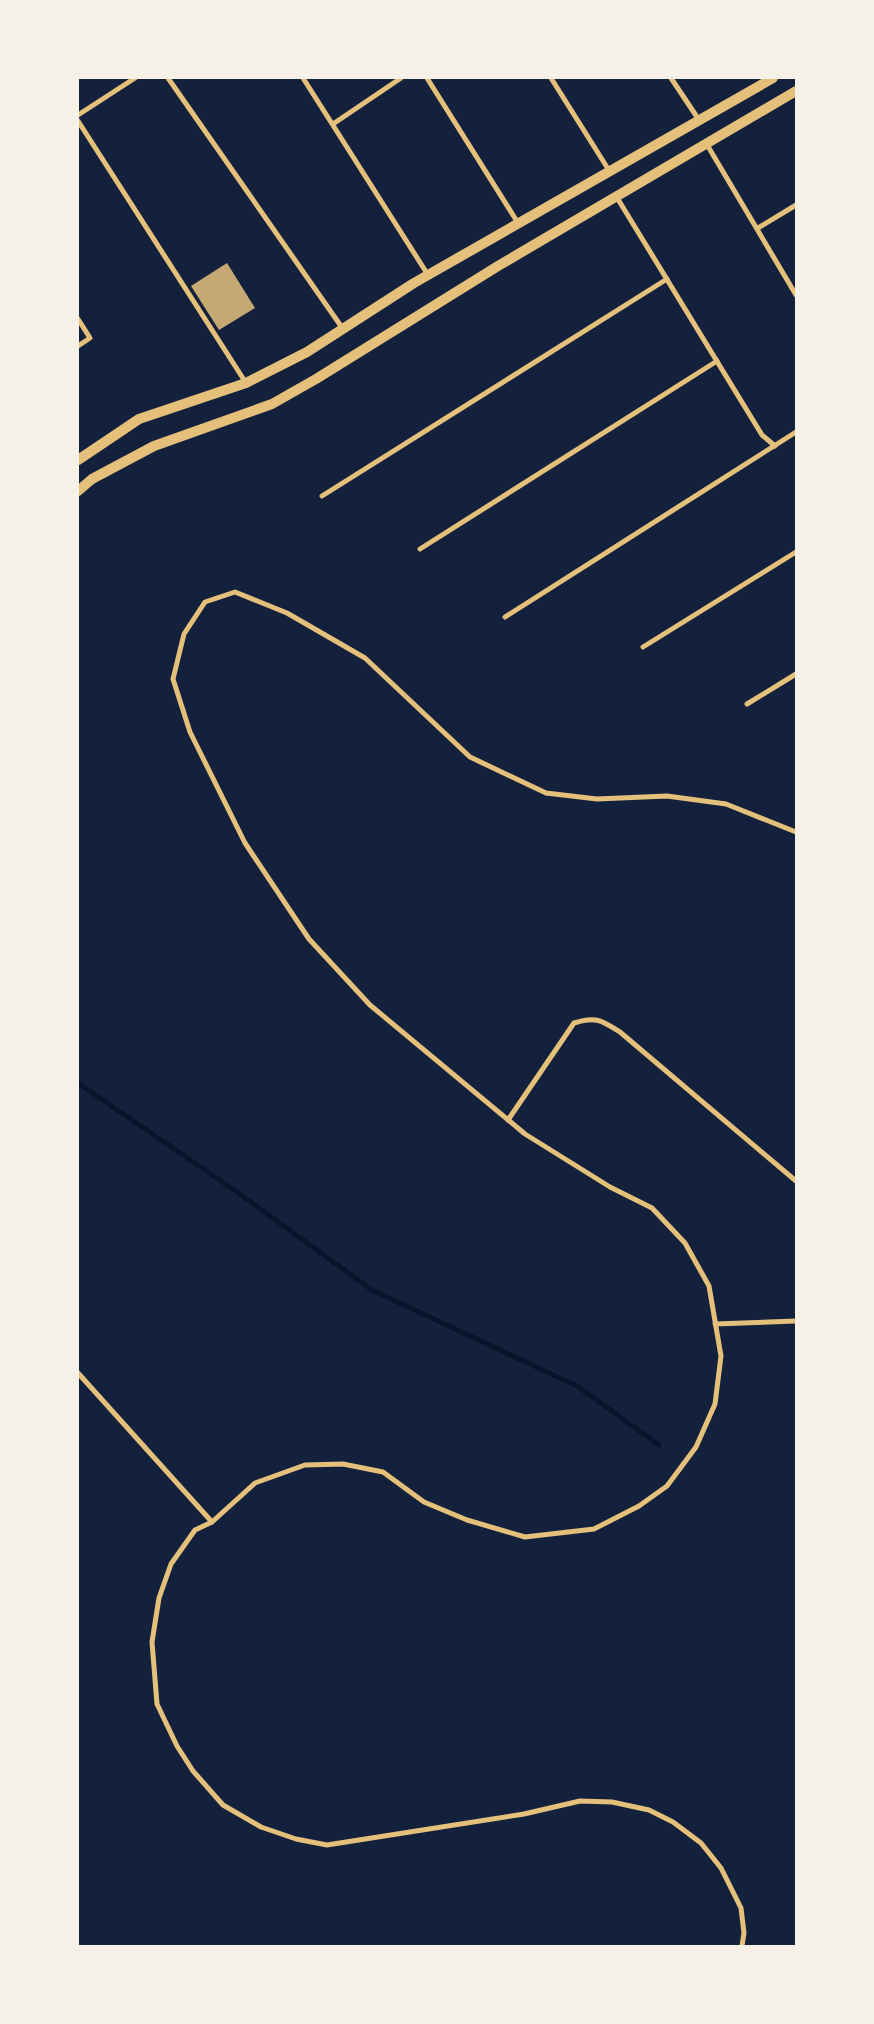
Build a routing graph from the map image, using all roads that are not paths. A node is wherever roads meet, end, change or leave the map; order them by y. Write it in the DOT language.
graph roads {
  1 [pos="135,78"];
  2 [pos="168,78"];
  3 [pos="303,78"];
  4 [pos="401,78"];
  5 [pos="427,78"];
  6 [pos="551,78"];
  7 [pos="672,78"];
  8 [pos="773,78"];
  9 [pos="796,91"];
  10 [pos="78,115"];
  11 [pos="699,120"];
  12 [pos="78,121"];
  13 [pos="333,124"];
  14 [pos="706,143"];
  15 [pos="610,172"];
  16 [pos="616,196"];
  17 [pos="796,205"];
  18 [pos="518,223"];
  19 [pos="758,228"];
  20 [pos="428,275"];
  21 [pos="667,279"];
  22 [pos="796,294"];
  23 [pos="78,319"];
  24 [pos="344,329"];
  25 [pos="78,346"];
  26 [pos="717,362"];
  27 [pos="246,383"];
  28 [pos="796,432"];
  29 [pos="774,446"];
  30 [pos="78,460"];
  31 [pos="78,491"];
  32 [pos="322,496"];
  33 [pos="420,549"];
  34 [pos="796,552"];
  35 [pos="505,618"];
  36 [pos="643,647"];
  37 [pos="796,674"];
  38 [pos="747,704"];
  39 [pos="796,832"];
  40 [pos="508,1120"];
  41 [pos="796,1181"];
  42 [pos="796,1321"];
  43 [pos="715,1324"];
  44 [pos="78,1373"];
  45 [pos="212,1522"];
  46 [pos="742,1946"];
  1 -- 10 [label="street"];
  2 -- 24 [label="street"];
  3 -- 13 [label="street"];
  4 -- 13 [label="street"];
  5 -- 18 [label="street"];
  6 -- 15 [label="street"];
  7 -- 11 [label="street"];
  8 -- 11 [label="main road"];
  9 -- 14 [label="main road"];
  11 -- 15 [label="main road"];
  12 -- 27 [label="street"];
  13 -- 20 [label="street"];
  14 -- 16 [label="main road"];
  14 -- 19 [label="street"];
  15 -- 18 [label="main road"];
  16 -- 21 [label="street"];
  16 -- 31 [label="main road"];
  17 -- 19 [label="street"];
  18 -- 20 [label="main road"];
  19 -- 22 [label="street"];
  20 -- 24 [label="main road"];
  21 -- 26 [label="street"];
  21 -- 32 [label="street"];
  23 -- 25 [label="street"];
  24 -- 27 [label="main road"];
  26 -- 29 [label="street"];
  26 -- 33 [label="street"];
  27 -- 30 [label="main road"];
  28 -- 29 [label="street"];
  29 -- 35 [label="street"];
  34 -- 36 [label="street"];
  37 -- 38 [label="street"];
  39 -- 40 [label="street"];
  40 -- 41 [label="street"];
  40 -- 43 [label="street"];
  42 -- 43 [label="street"];
  43 -- 45 [label="street"];
  44 -- 45 [label="street"];
  45 -- 46 [label="street"];
}
